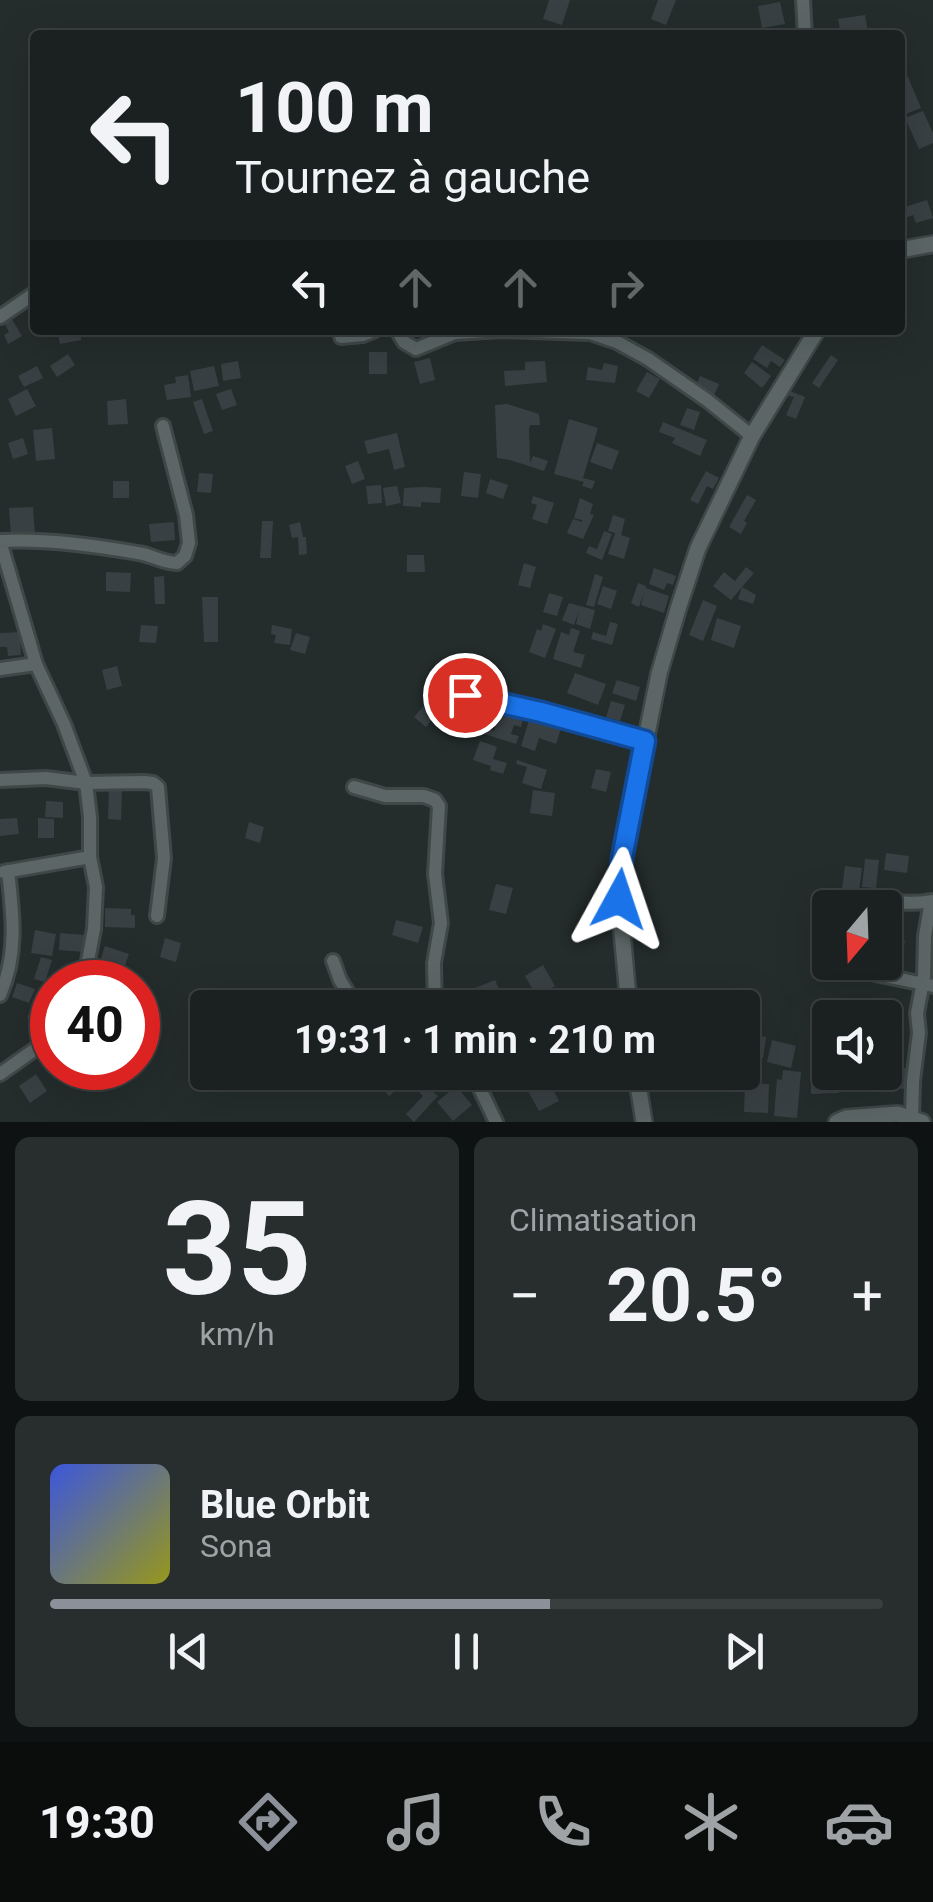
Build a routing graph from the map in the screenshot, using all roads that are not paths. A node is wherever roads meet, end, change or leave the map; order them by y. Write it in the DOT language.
graph roads {
  1 [pos="803,0"];
  2 [pos="805,30"];
  3 [pos="933,244"];
  4 [pos="905,249"];
  5 [pos="30,296"];
  6 [pos="0,317"];
  7 [pos="363,335"];
  8 [pos="400,335"];
  9 [pos="450,335"];
  10 [pos="596,335"];
  11 [pos="814,335"];
  12 [pos="341,337"];
  13 [pos="163,426"];
  14 [pos="752,436"];
  15 [pos="0,541"];
  16 [pos="36,664"];
  17 [pos="0,670"];
  18 [pos="465,695"];
  19 [pos="645,741"];
  20 [pos="0,780"];
  21 [pos="86,783"];
  22 [pos="354,787"];
  23 [pos="90,857"];
  24 [pos="4,872"];
  25 [pos="902,902"];
  26 [pos="157,916"];
  27 [pos="88,960"];
  28 [pos="333,961"];
  29 [pos="902,978"];
  30 [pos="2,986"];
  31 [pos="928,986"];
  32 [pos="346,990"];
  33 [pos="435,990"];
  34 [pos="627,990"];
  35 [pos="30,1053"];
  36 [pos="0,1074"];
  37 [pos="481,1090"];
  38 [pos="639,1090"];
  39 [pos="917,1120"];
  40 [pos="496,1122"];
  41 [pos="644,1122"];
  42 [pos="837,1122"];
  1 -- 2 [label="street"];
  3 -- 4 [label="street"];
  5 -- 6 [label="street"];
  7 -- 12 [label="street"];
  8 -- 9 [label="street"];
  10 -- 14 [label="street"];
  11 -- 14 [label="street"];
  13 -- 15 [label="street"];
  14 -- 19 [label="street"];
  15 -- 16 [label="street"];
  16 -- 17 [label="street"];
  16 -- 21 [label="street"];
  18 -- 19 [label="street"];
  19 -- 34 [label="street"];
  20 -- 21 [label="street"];
  21 -- 23 [label="street"];
  21 -- 26 [label="street"];
  22 -- 33 [label="street"];
  23 -- 24 [label="street"];
  23 -- 27 [label="street"];
  24 -- 30 [label="street"];
  25 -- 31 [label="street"];
  28 -- 32 [label="street"];
  29 -- 31 [label="street"];
  31 -- 39 [label="street"];
  35 -- 36 [label="street"];
  37 -- 40 [label="street"];
  38 -- 41 [label="street"];
  39 -- 42 [label="street"];
}
